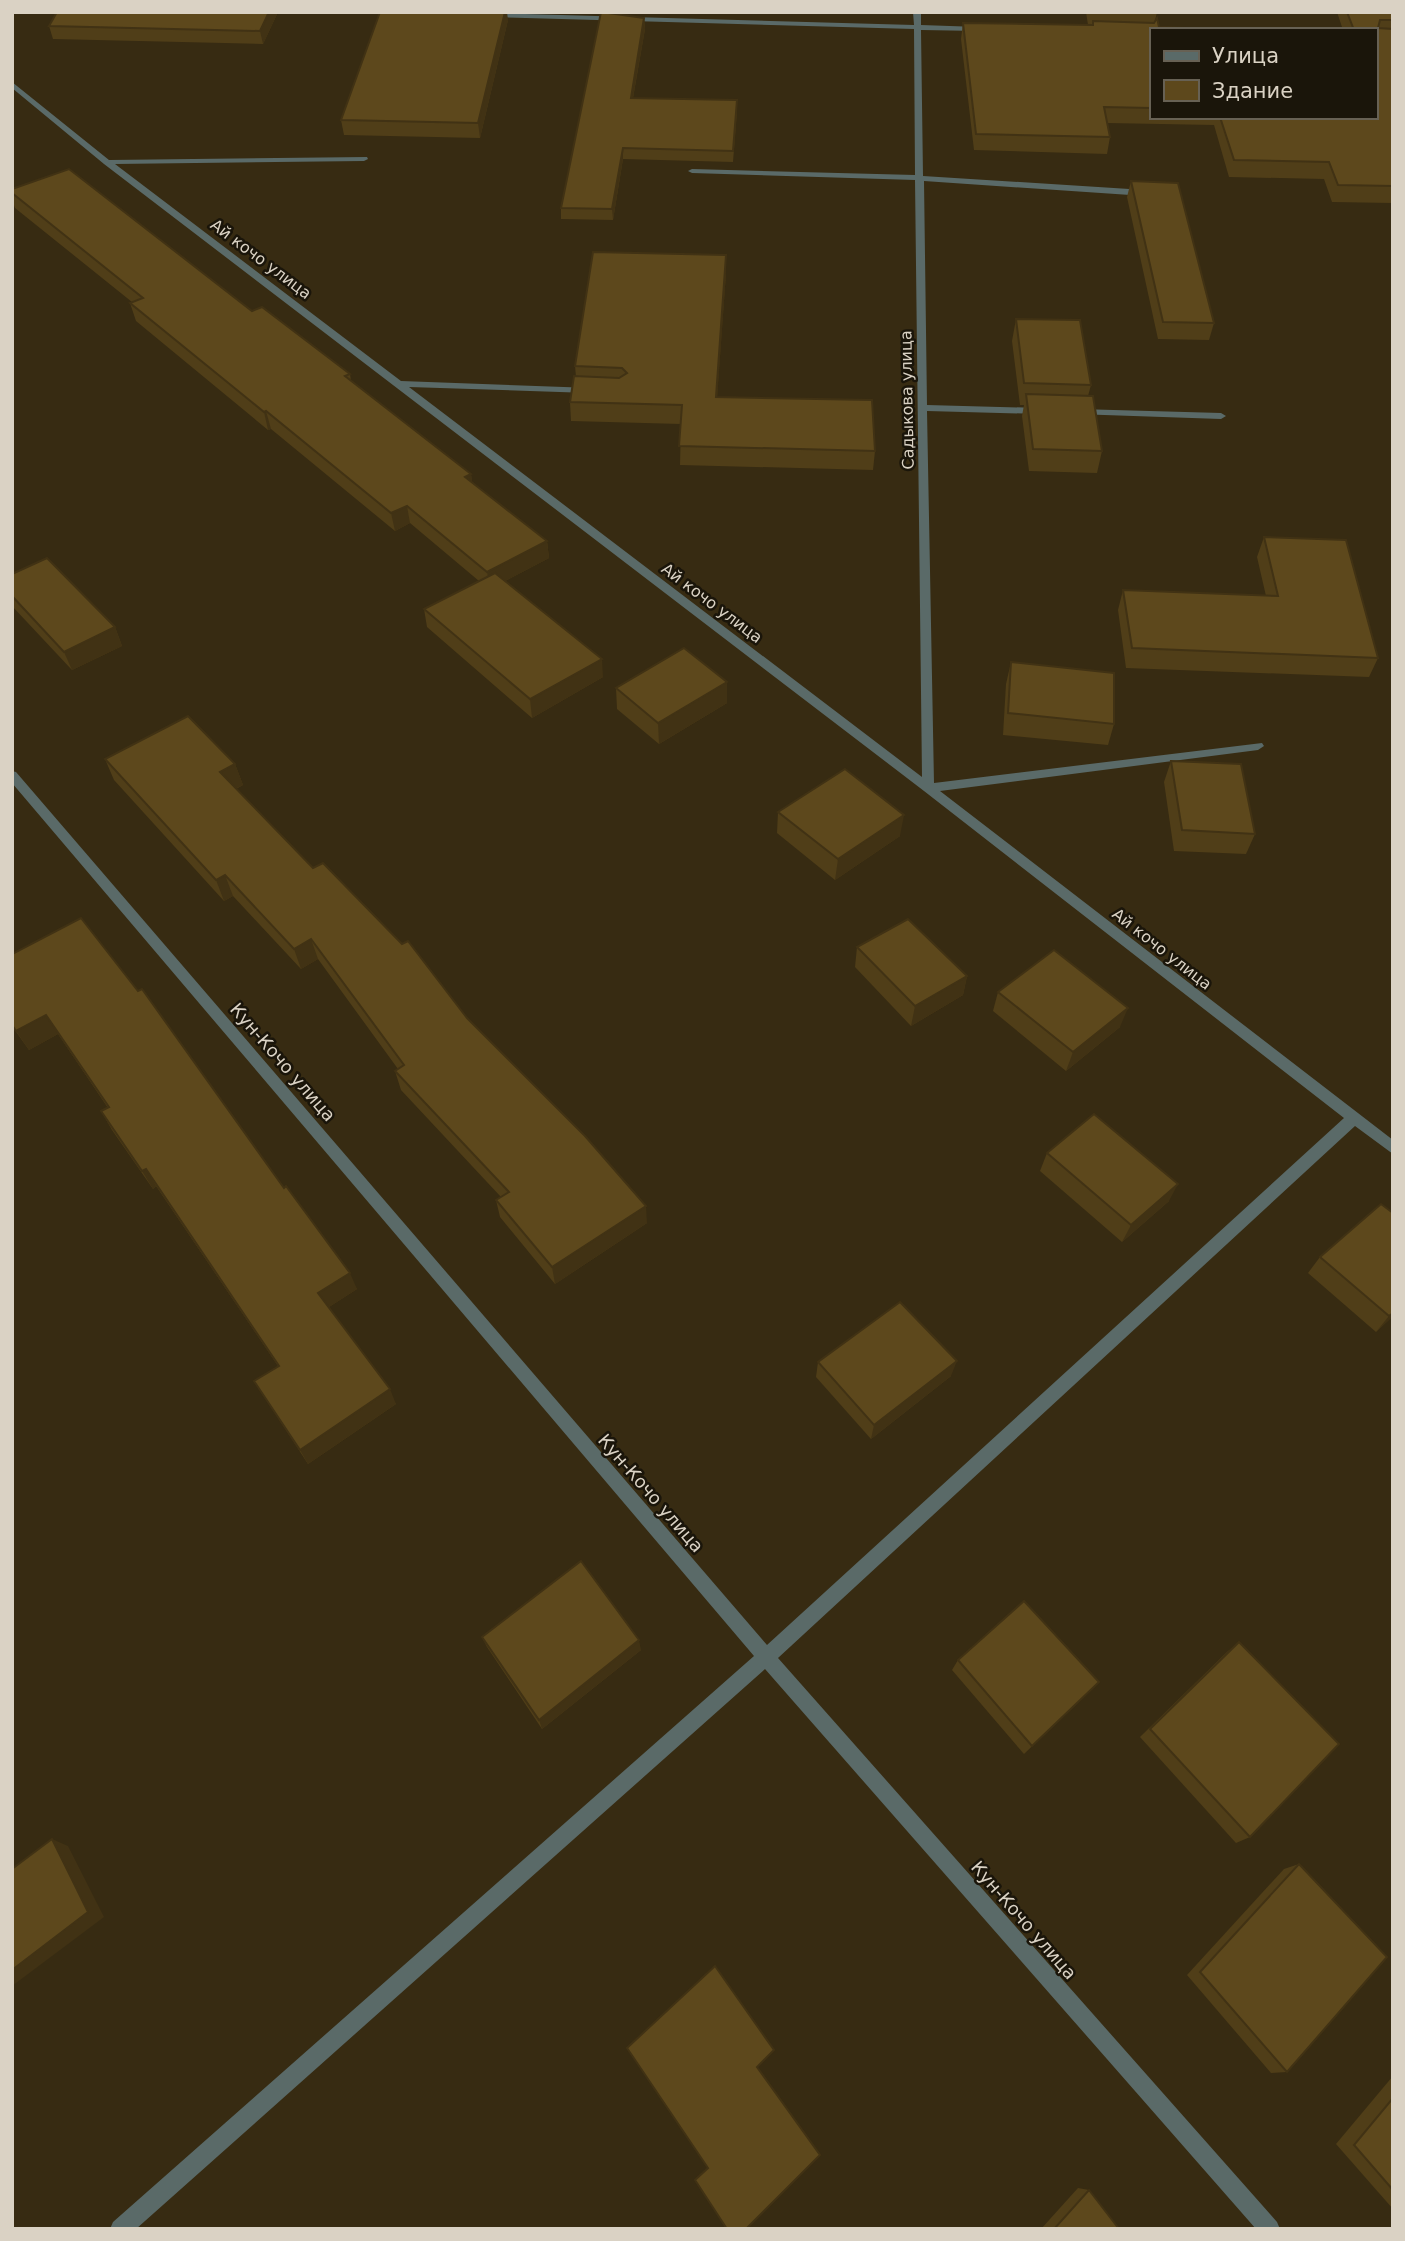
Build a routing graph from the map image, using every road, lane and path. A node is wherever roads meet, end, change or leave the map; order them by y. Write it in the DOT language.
graph roads {
  1 [pos="917,12"];
  2 [pos="475,15"];
  3 [pos="918,27"];
  4 [pos="986,29"];
  5 [pos="12,84"];
  6 [pos="364,159"];
  7 [pos="107,162"];
  8 [pos="692,171"];
  9 [pos="920,178"];
  10 [pos="1160,194"];
  11 [pos="398,384"];
  12 [pos="607,390"];
  13 [pos="922,408"];
  14 [pos="1058,412"];
  15 [pos="1072,412"];
  16 [pos="1221,416"];
  17 [pos="1258,746"];
  18 [pos="12,775"];
  19 [pos="928,788"];
  20 [pos="1354,1118"];
  21 [pos="1393,1148"];
  22 [pos="766,1657"];
  23 [pos="120,2229"];
  24 [pos="1270,2229"];
  1 -- 3 [label="street, Садыкова улица"];
  2 -- 3 [label="street"];
  3 -- 4 [label="street"];
  3 -- 9 [label="street, Садыкова улица"];
  5 -- 7 [label="street, Ай кочо улица"];
  6 -- 7 [label="street"];
  7 -- 11 [label="street, Ай кочо улица"];
  8 -- 9 [label="street"];
  9 -- 10 [label="street"];
  9 -- 13 [label="street, Садыкова улица"];
  11 -- 12 [label="street"];
  11 -- 19 [label="street, Ай кочо улица"];
  13 -- 14 [label="street"];
  13 -- 19 [label="street, Садыкова улица"];
  15 -- 16 [label="street"];
  17 -- 19 [label="street"];
  18 -- 22 [label="street, Кун-Кочо улица"];
  19 -- 20 [label="street, Ай кочо улица"];
  20 -- 21 [label="street, Ай кочо улица"];
  20 -- 22 [label="street"];
  22 -- 23 [label="street"];
  22 -- 24 [label="street, Кун-Кочо улица"];
}
